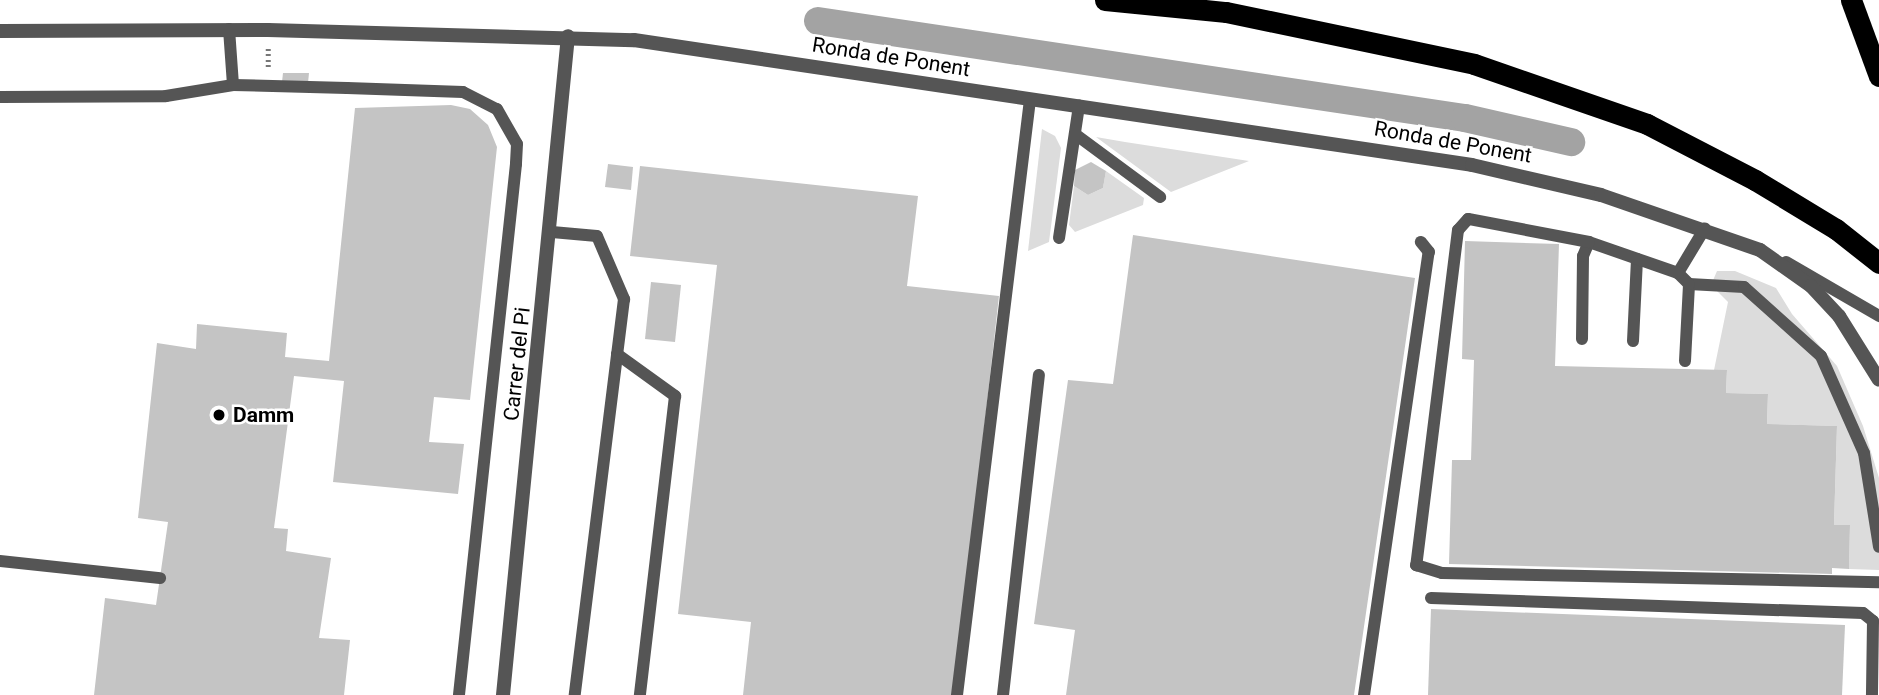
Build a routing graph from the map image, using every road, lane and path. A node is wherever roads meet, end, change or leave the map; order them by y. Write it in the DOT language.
graph roads {
  1 [pos="1105,0"];
  2 [pos="1851,0"];
  3 [pos="229,29"];
  4 [pos="268,30"];
  5 [pos="0,31"];
  6 [pos="568,36"];
  7 [pos="1879,75"];
  8 [pos="233,85"];
  9 [pos="278,88"];
  10 [pos="0,97"];
  11 [pos="1030,100"];
  12 [pos="1079,106"];
  13 [pos="1074,134"];
  14 [pos="1160,197"];
  15 [pos="1705,228"];
  16 [pos="552,232"];
  17 [pos="1059,239"];
  18 [pos="1422,242"];
  19 [pos="1589,242"];
  20 [pos="1760,250"];
  21 [pos="1637,259"];
  22 [pos="1879,263"];
  23 [pos="1678,273"];
  24 [pos="1689,284"];
  25 [pos="1879,316"];
  26 [pos="1582,338"];
  27 [pos="1633,341"];
  28 [pos="617,354"];
  29 [pos="1685,361"];
  30 [pos="1039,375"];
  31 [pos="1879,380"];
  32 [pos="1879,547"];
  33 [pos="0,561"];
  34 [pos="160,578"];
  35 [pos="1879,582"];
  36 [pos="1431,598"];
  37 [pos="459,695"];
  38 [pos="503,695"];
  39 [pos="575,695"];
  40 [pos="640,695"];
  41 [pos="957,695"];
  42 [pos="1003,695"];
  43 [pos="1364,695"];
  44 [pos="1872,695"];
  1 -- 22 [label="highway"];
  2 -- 7 [label="highway"];
  3 -- 4 [label="street, Ronda de Ponent"];
  3 -- 5 [label="street, Ronda de Ponent"];
  3 -- 8 [label="lane"];
  4 -- 6 [label="street, Ronda de Ponent"];
  4 -- 9 [label="path"];
  6 -- 11 [label="street, Ronda de Ponent"];
  6 -- 16 [label="street, Carrer del Pi"];
  8 -- 9 [label="lane"];
  8 -- 10 [label="lane"];
  9 -- 37 [label="lane"];
  11 -- 12 [label="street, Ronda de Ponent"];
  11 -- 41 [label="lane"];
  12 -- 13 [label="lane"];
  12 -- 15 [label="street, Ronda de Ponent"];
  13 -- 14 [label="lane"];
  13 -- 17 [label="lane"];
  15 -- 20 [label="street, Ronda de Ponent"];
  15 -- 23 [label="lane"];
  16 -- 28 [label="lane"];
  16 -- 38 [label="street, Carrer del Pi"];
  18 -- 43 [label="lane"];
  19 -- 21 [label="lane"];
  19 -- 26 [label="lane"];
  19 -- 35 [label="lane"];
  20 -- 25 [label="lane"];
  20 -- 31 [label="street, Ronda de Ponent"];
  21 -- 23 [label="lane"];
  21 -- 27 [label="lane"];
  23 -- 24 [label="lane"];
  24 -- 29 [label="lane"];
  24 -- 32 [label="lane"];
  28 -- 39 [label="lane"];
  28 -- 40 [label="lane"];
  30 -- 42 [label="lane"];
  33 -- 34 [label="lane"];
  36 -- 44 [label="lane"];
}
